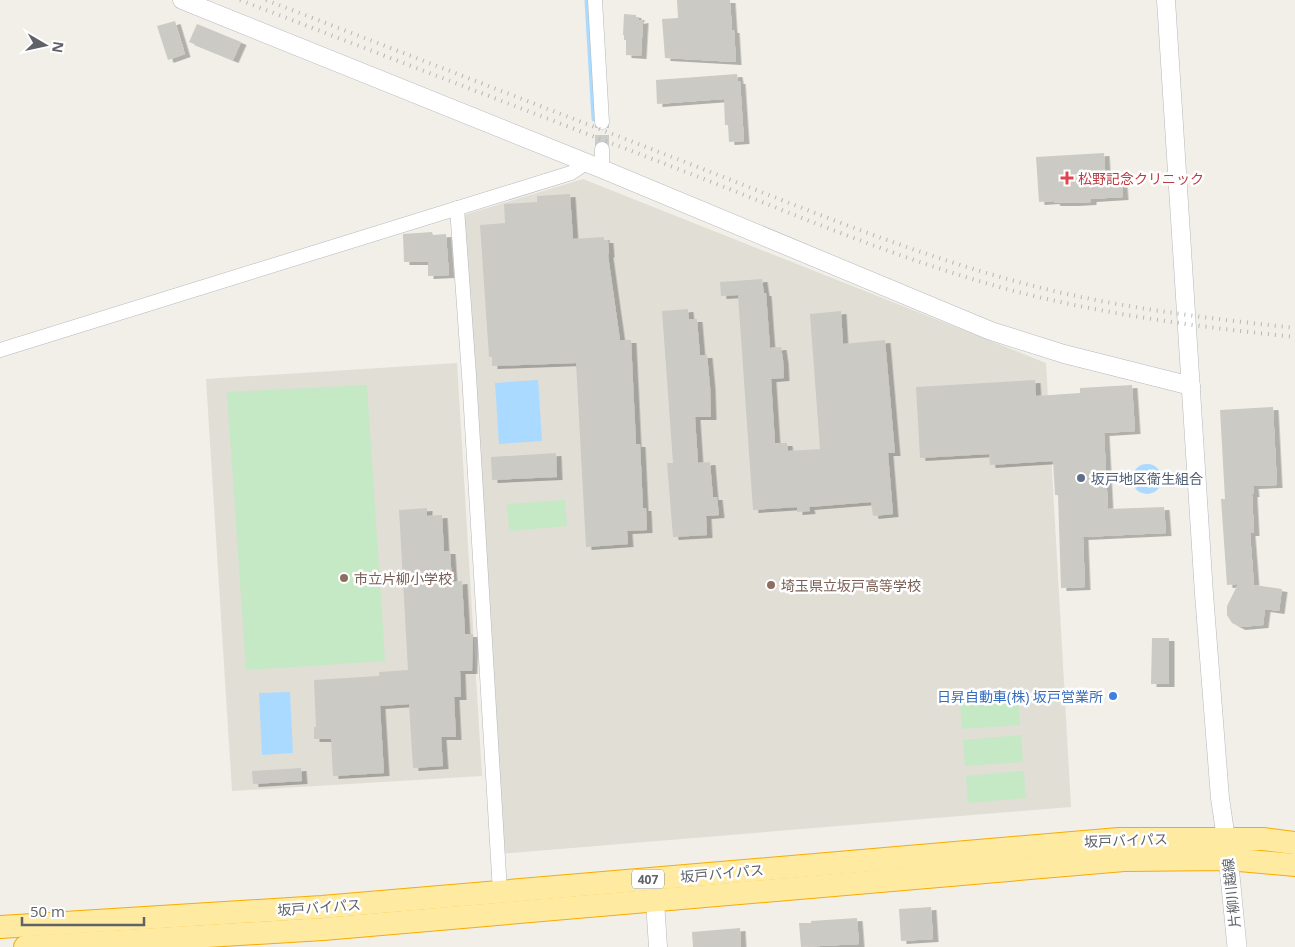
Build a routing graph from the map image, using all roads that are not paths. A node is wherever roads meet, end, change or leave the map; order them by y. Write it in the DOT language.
graph roads {
  1 [pos="182,0"];
  2 [pos="596,0"];
  3 [pos="1166,0"];
  4 [pos="602,122"];
  5 [pos="602,149"];
  6 [pos="586,162"];
  7 [pos="602,169"];
  8 [pos="457,208"];
  9 [pos="0,350"];
  10 [pos="1192,386"];
  11 [pos="1295,843"];
  12 [pos="1227,849"];
  13 [pos="1295,865"];
  14 [pos="500,892"];
  15 [pos="655,901"];
  16 [pos="0,927"];
  17 [pos="25,947"];
  18 [pos="658,947"];
  19 [pos="1237,947"];
  1 -- 6 [label="street"];
  2 -- 4 [label="street"];
  3 -- 10 [label="street"];
  5 -- 7 [label="street"];
  6 -- 7 [label="street"];
  6 -- 8 [label="street"];
  7 -- 10 [label="street"];
  8 -- 9 [label="street"];
  8 -- 14 [label="street"];
  10 -- 12 [label="street"];
  11 -- 12 [label="highway, 坂戸バイパス / 407"];
  12 -- 13 [label="highway, 坂戸バイパス / 407"];
  12 -- 14 [label="highway, 坂戸バイパス / 407"];
  12 -- 15 [label="highway, 坂戸バイパス / 407"];
  12 -- 19 [label="main road, 片柳川越線"];
  14 -- 16 [label="highway, 坂戸バイパス / 407"];
  15 -- 17 [label="highway, 坂戸バイパス / 407"];
  15 -- 18 [label="street"];
}
